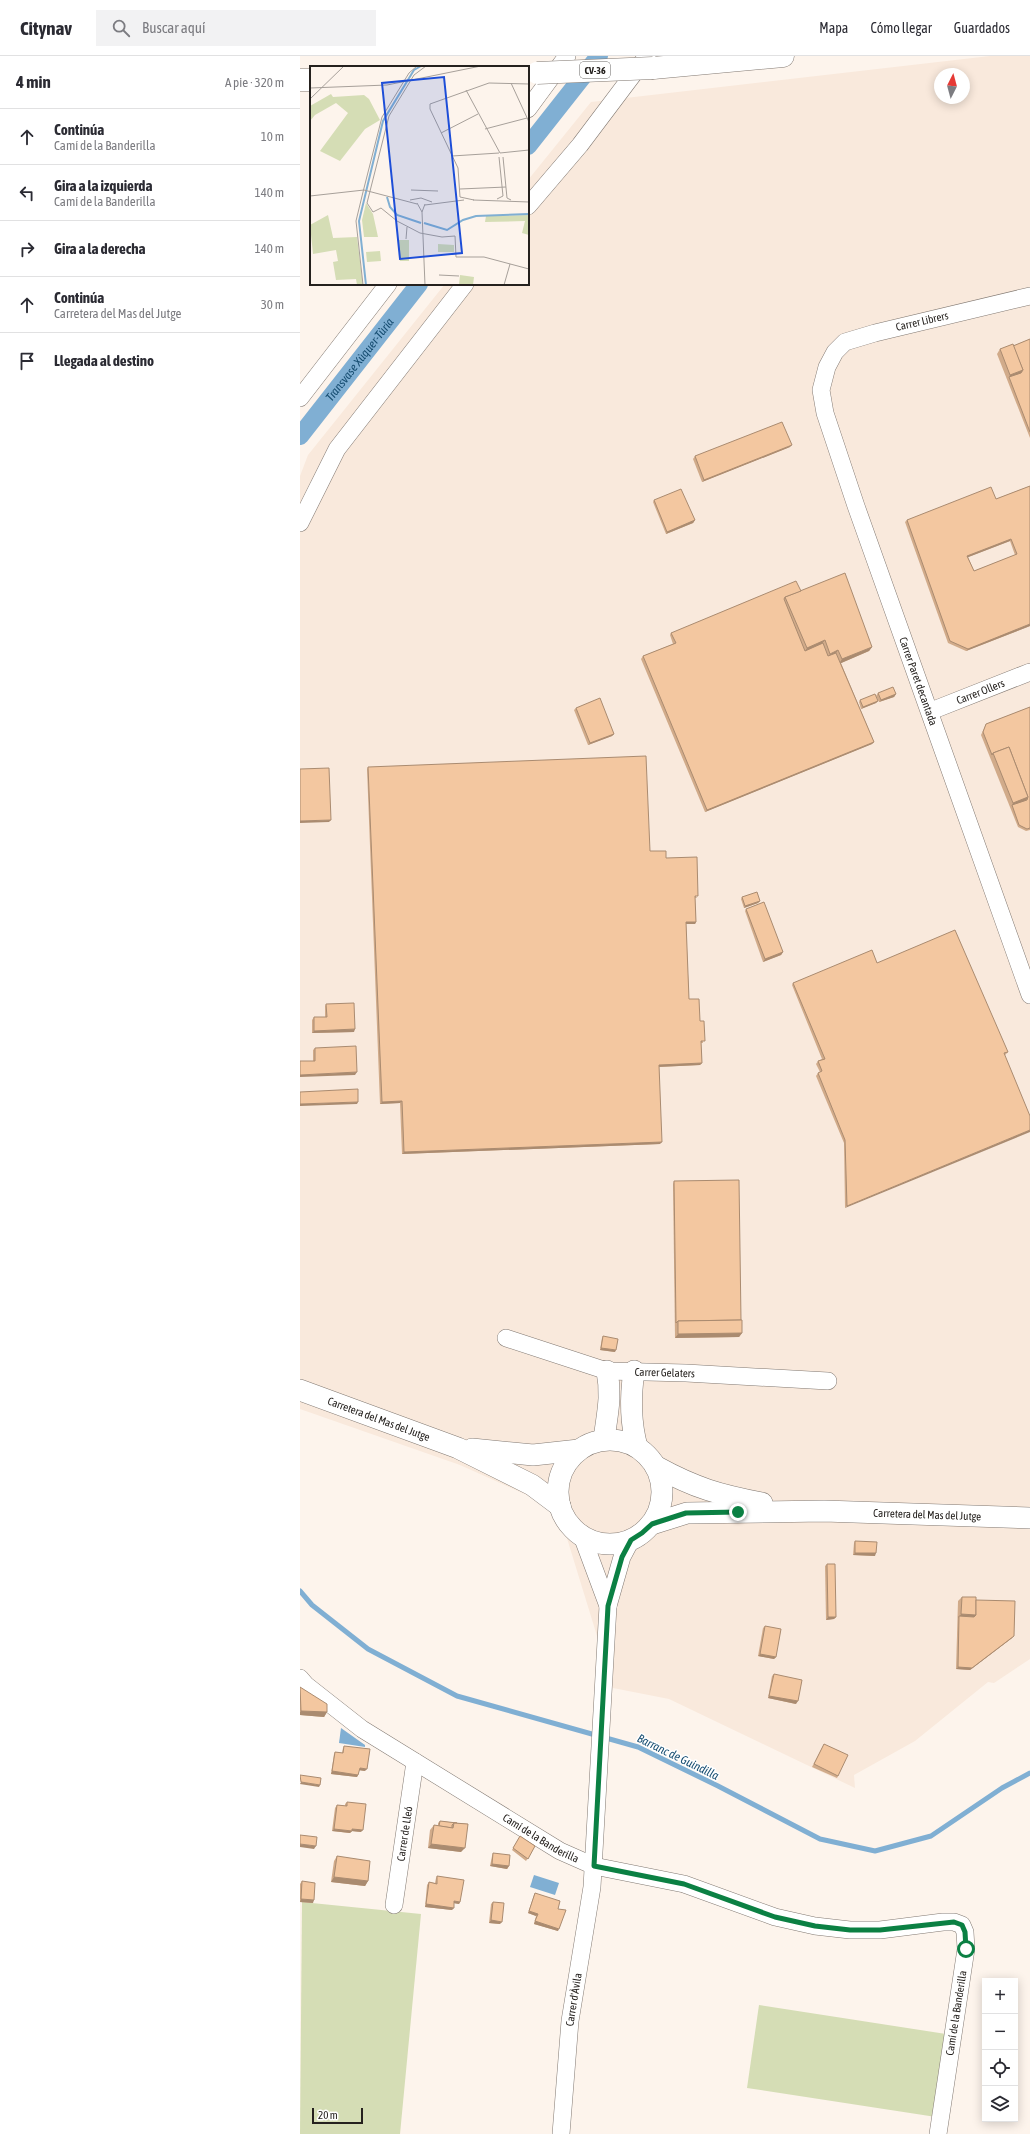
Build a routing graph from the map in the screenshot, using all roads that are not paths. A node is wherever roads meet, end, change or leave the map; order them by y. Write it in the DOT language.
graph roads {
  1 [pos="567,56"];
  2 [pos="783,56"];
  3 [pos="650,62"];
  4 [pos="533,73"];
  5 [pos="529,108"];
  6 [pos="529,205"];
  7 [pos="387,285"];
  8 [pos="464,285"];
  9 [pos="1030,296"];
  10 [pos="828,367"];
  11 [pos="300,398"];
  12 [pos="300,523"];
  13 [pos="1030,672"];
  14 [pos="931,711"];
  15 [pos="1030,993"];
  16 [pos="506,1338"];
  17 [pos="607,1371"];
  18 [pos="634,1371"];
  19 [pos="828,1381"];
  20 [pos="300,1390"];
  21 [pos="604,1440"];
  22 [pos="637,1447"];
  23 [pos="458,1448"];
  24 [pos="578,1450"];
  25 [pos="657,1467"];
  26 [pos="560,1506"];
  27 [pos="824,1511"];
  28 [pos="1030,1518"];
  29 [pos="652,1524"];
  30 [pos="582,1536"];
  31 [pos="631,1540"];
  32 [pos="608,1606"];
  33 [pos="300,1678"];
  34 [pos="415,1762"];
  35 [pos="594,1866"];
  36 [pos="394,1904"];
  37 [pos="561,2134"];
  38 [pos="938,2134"];
  1 -- 5 [label="street"];
  2 -- 3 [label="highway, CV-36"];
  3 -- 4 [label="highway, CV-36, bridge"];
  3 -- 6 [label="street"];
  7 -- 11 [label="street"];
  8 -- 12 [label="street"];
  9 -- 10 [label="street, Carrer Librers"];
  10 -- 14 [label="street, Carrer Paret decantada"];
  13 -- 14 [label="street, Carrer Ollers"];
  14 -- 15 [label="street, Carrer Paret decantada"];
  16 -- 17 [label="street, Carrer Gelaters"];
  17 -- 18 [label="street, Carrer Gelaters"];
  17 -- 21 [label="street"];
  18 -- 19 [label="street, Carrer Gelaters"];
  18 -- 22 [label="street"];
  20 -- 23 [label="street, Carretera del Mas del Jutge"];
  21 -- 22 [label="street"];
  21 -- 24 [label="street"];
  22 -- 25 [label="street"];
  23 -- 24 [label="street, Carretera del Mas del Jutge"];
  23 -- 26 [label="street, Carretera del Mas del Jutge"];
  24 -- 26 [label="street"];
  25 -- 27 [label="street, Carretera del Mas del Jutge"];
  25 -- 29 [label="street"];
  26 -- 30 [label="street"];
  27 -- 28 [label="street, Carretera del Mas del Jutge"];
  27 -- 29 [label="street, Carretera del Mas del Jutge"];
  29 -- 31 [label="street"];
  30 -- 31 [label="street"];
  30 -- 32 [label="street"];
  31 -- 32 [label="street"];
  32 -- 35 [label="street, Carrer d'Àvila"];
  33 -- 34 [label="street, Camí de la Banderilla"];
  34 -- 35 [label="street, Camí de la Banderilla"];
  34 -- 36 [label="street, Carrer de Lleó"];
  35 -- 37 [label="street, Carrer d'Àvila"];
  35 -- 38 [label="street, Camí de la Banderilla"];
}
